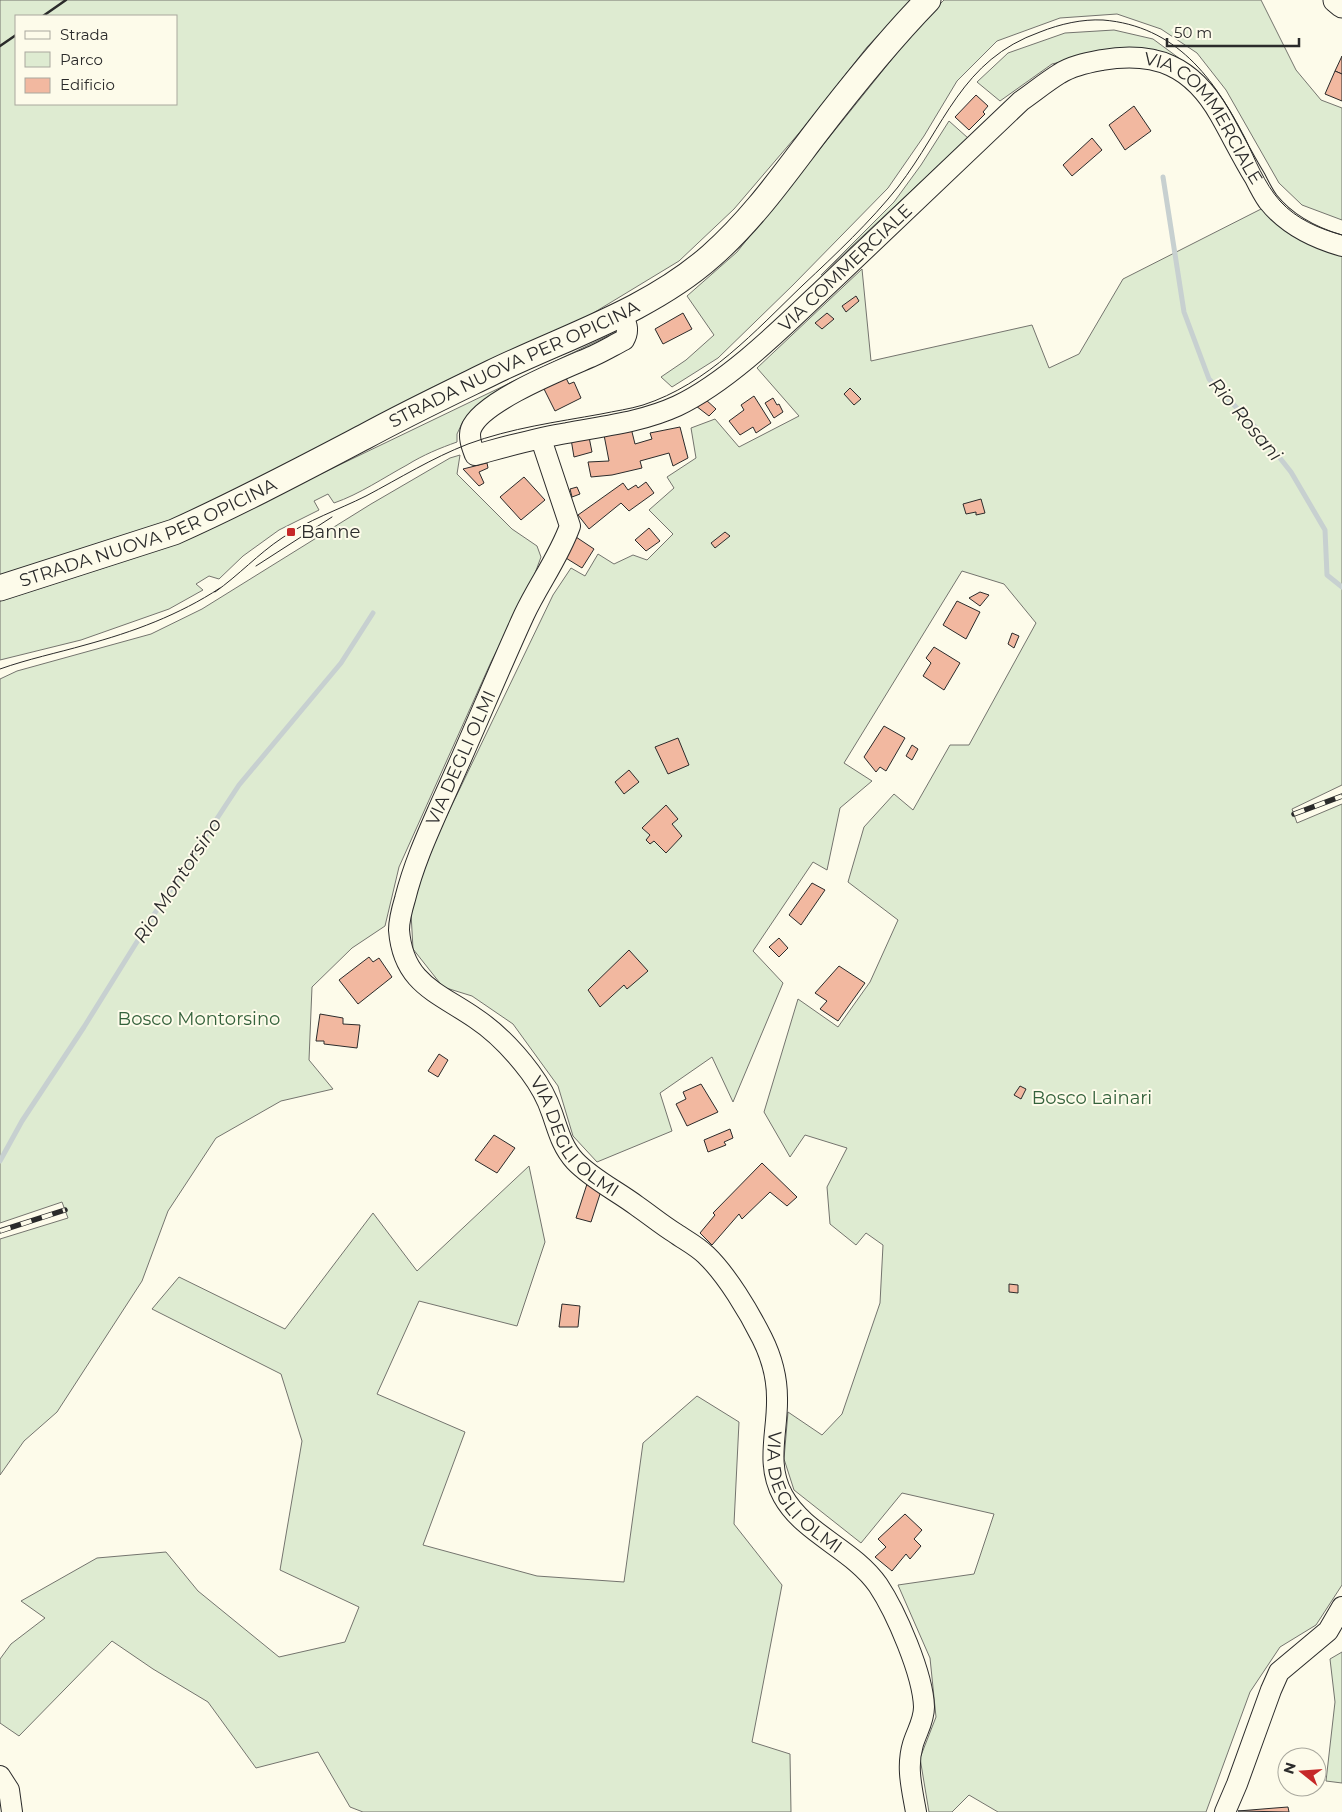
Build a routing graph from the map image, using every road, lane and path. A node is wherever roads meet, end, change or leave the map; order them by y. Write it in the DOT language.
graph roads {
  1 [pos="928,0"];
  2 [pos="1336,0"];
  3 [pos="1342,5"];
  4 [pos="1342,246"];
  5 [pos="622,313"];
  6 [pos="541,439"];
  7 [pos="0,588"];
  8 [pos="1342,1607"];
  9 [pos="0,1776"];
  10 [pos="12,1812"];
  11 [pos="916,1812"];
  12 [pos="1225,1812"];
  1 -- 5 [label="main road, STRADA NUOVA PER OPICINA"];
  2 -- 3 [label="main road"];
  4 -- 6 [label="street, VIA COMMERCIALE"];
  5 -- 6 [label="street, VIA COMMERCIALE"];
  5 -- 7 [label="main road, STRADA NUOVA PER OPICINA"];
  6 -- 11 [label="street, VIA DEGLI OLMI"];
  8 -- 12 [label="street"];
  9 -- 10 [label="street"];
}
